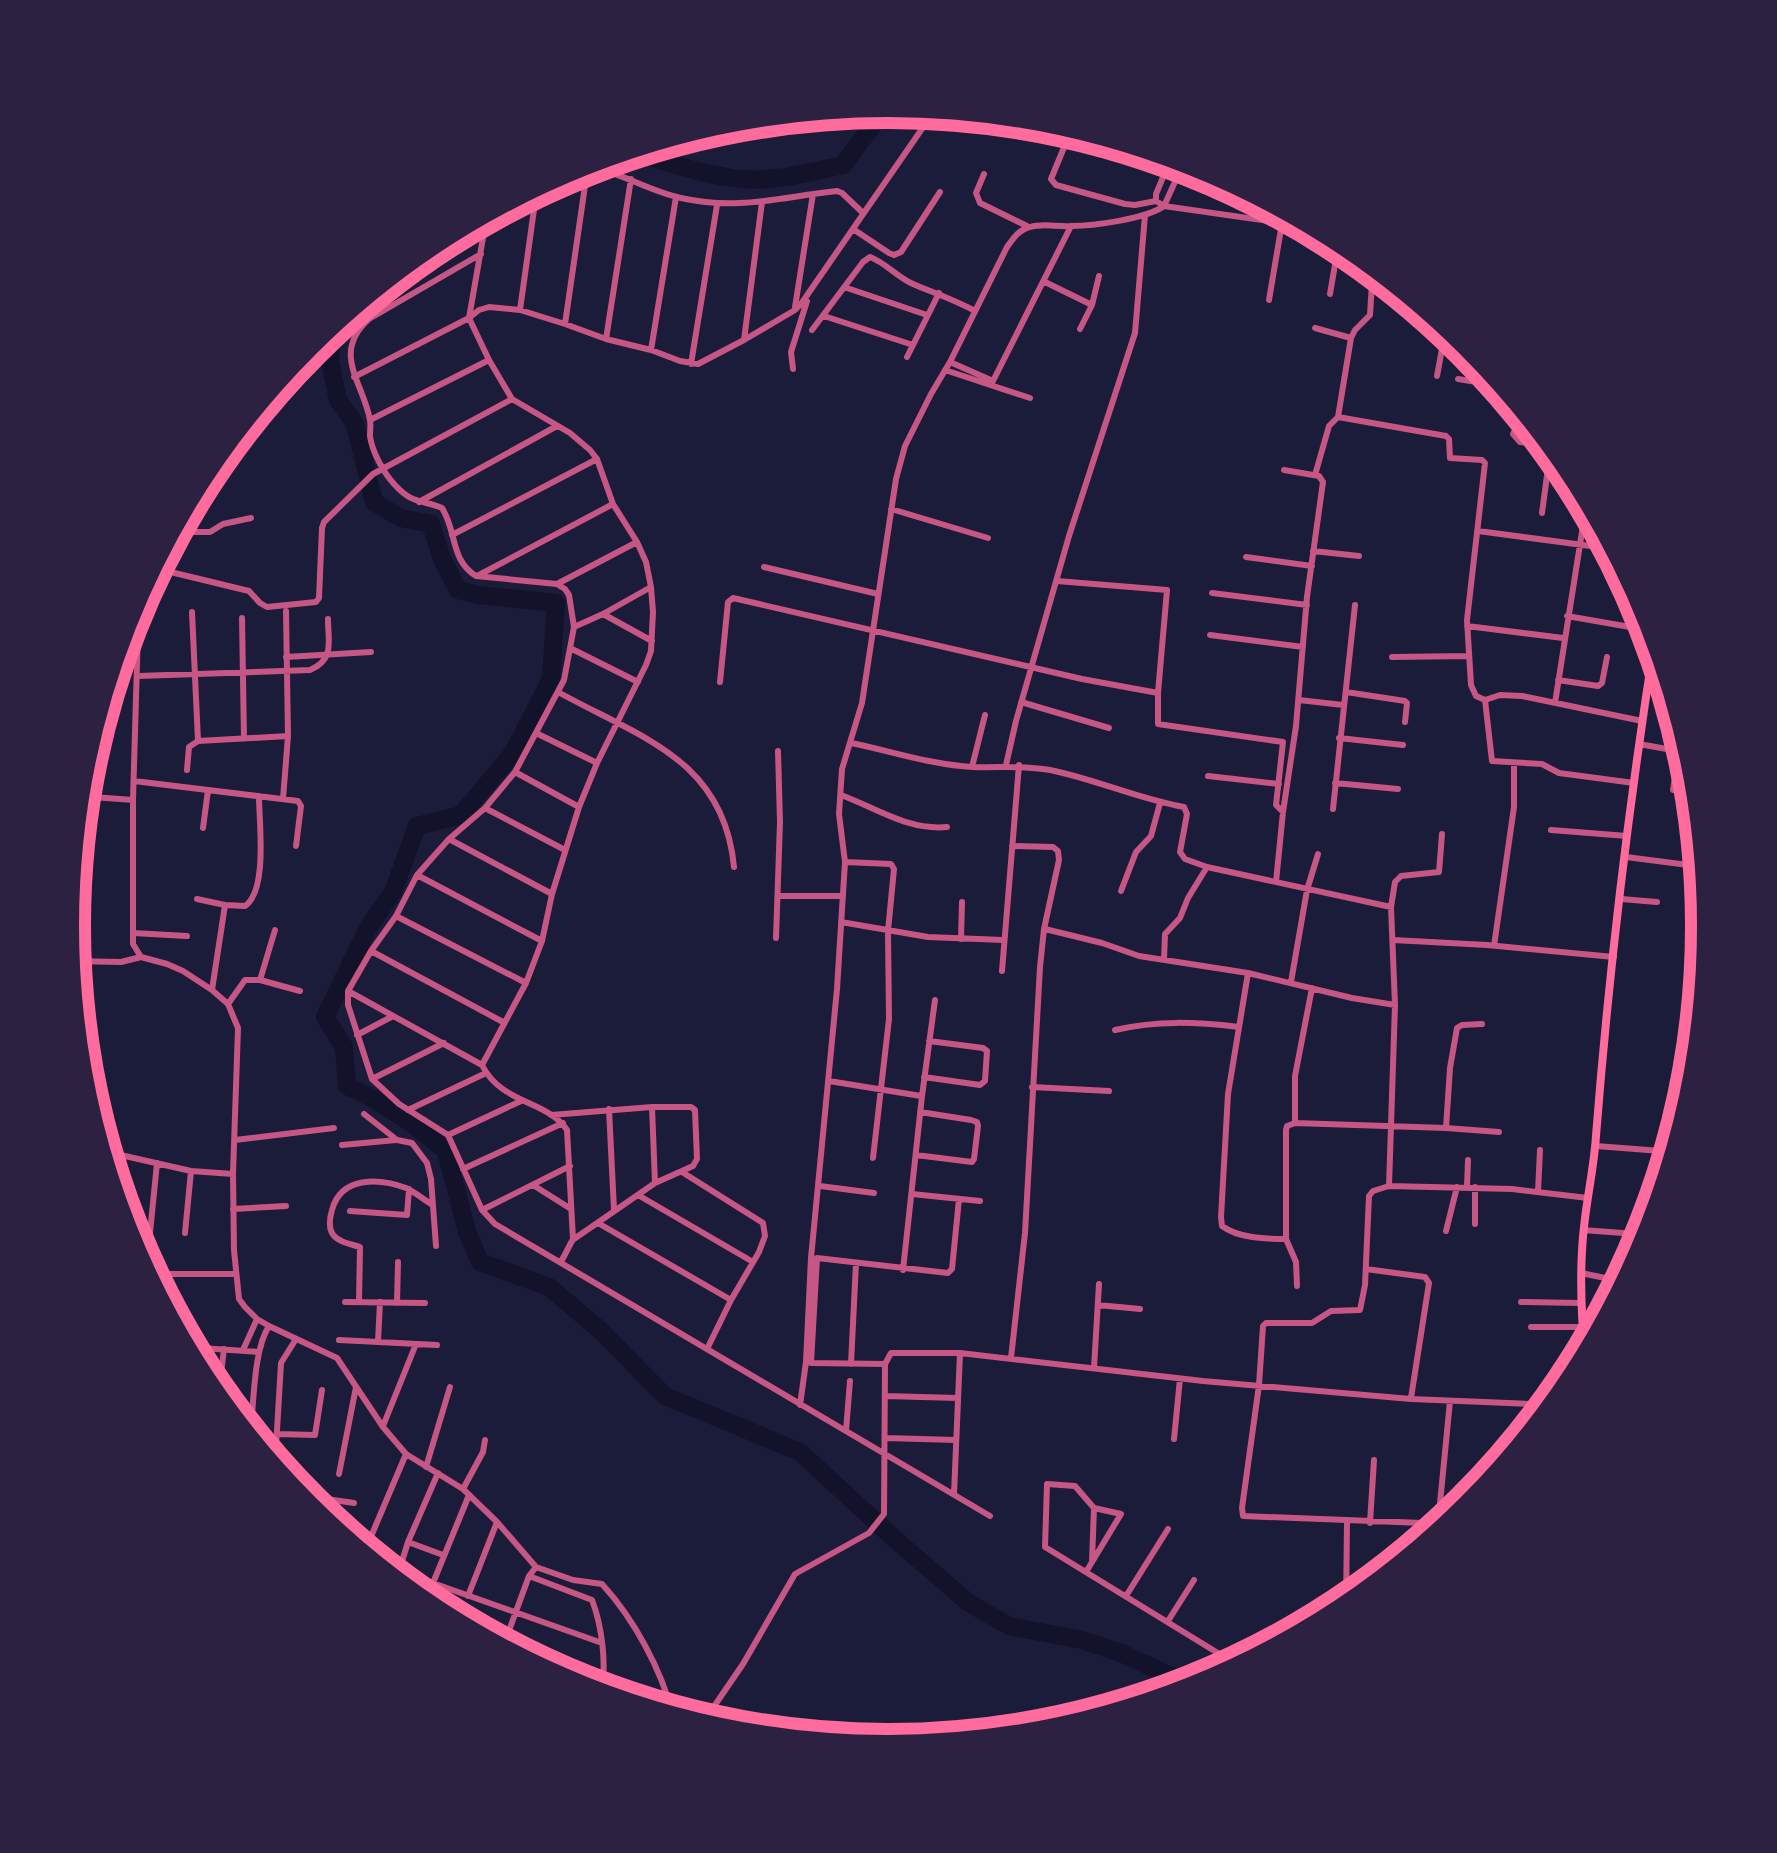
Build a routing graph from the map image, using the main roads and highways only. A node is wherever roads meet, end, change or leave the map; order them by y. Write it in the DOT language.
graph roads {
  1 [pos="1649,669"];
  2 [pos="1583,1330"];
  1 -- 2 [label="main road"];
}
